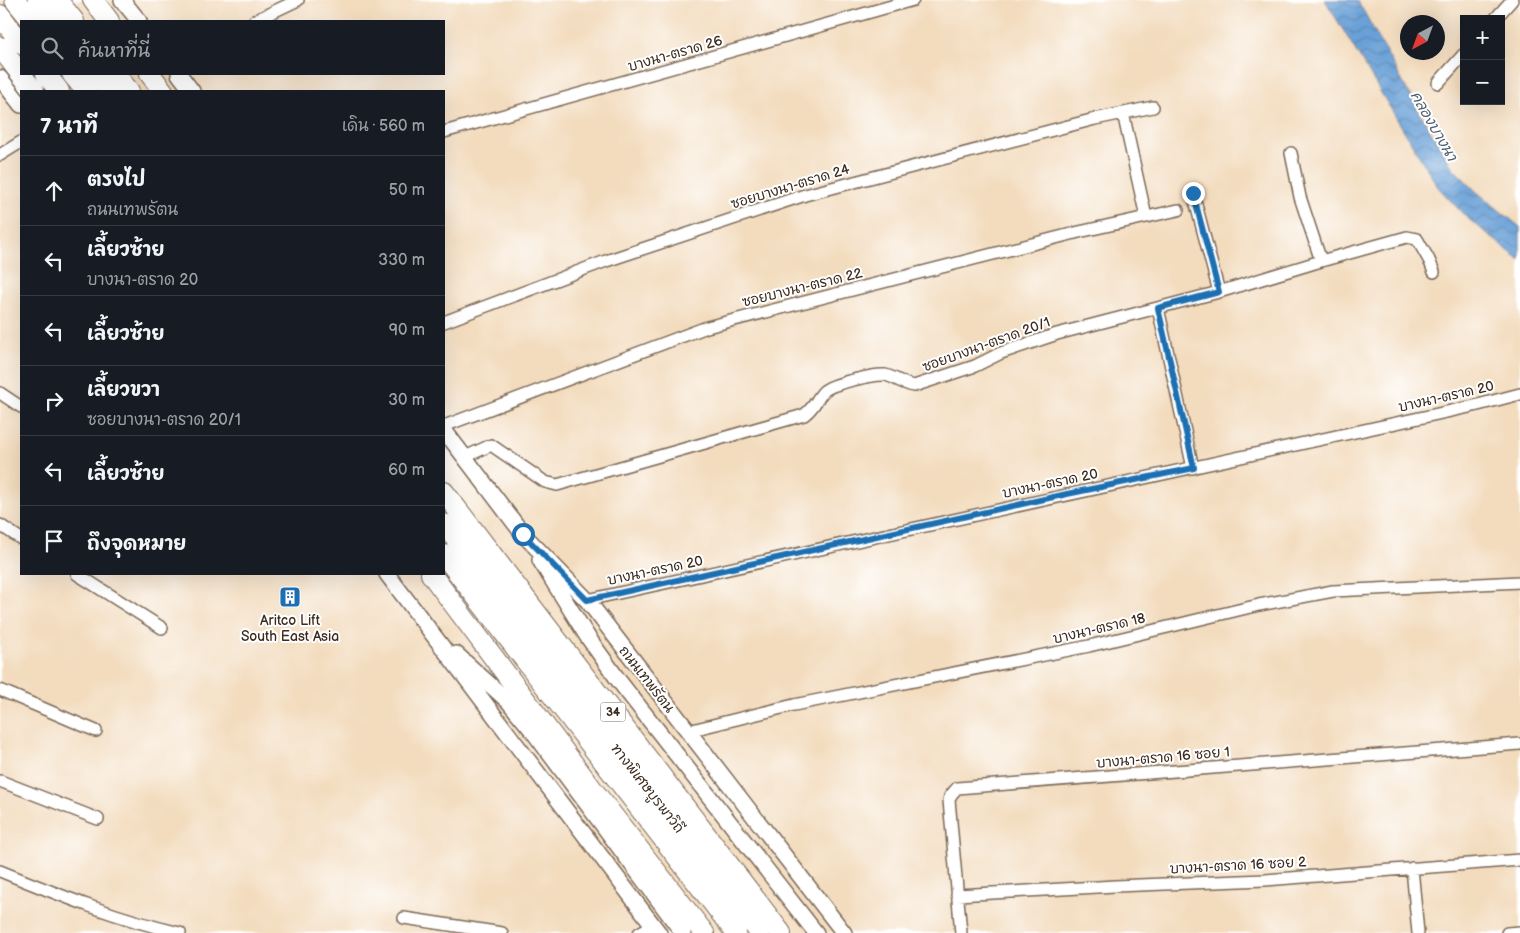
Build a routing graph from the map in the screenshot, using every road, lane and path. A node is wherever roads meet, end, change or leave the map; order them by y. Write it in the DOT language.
graph roads {
  1 [pos="15,0"];
  2 [pos="38,0"];
  3 [pos="58,0"];
  4 [pos="93,0"];
  5 [pos="122,0"];
  6 [pos="298,0"];
  7 [pos="913,0"];
  8 [pos="1512,0"];
  9 [pos="878,5"];
  10 [pos="0,15"];
  11 [pos="1499,15"];
  12 [pos="31,20"];
  13 [pos="53,20"];
  14 [pos="73,20"];
  15 [pos="108,20"];
  16 [pos="138,20"];
  17 [pos="256,20"];
  18 [pos="20,41"];
  19 [pos="0,47"];
  20 [pos="1460,58"];
  21 [pos="20,73"];
  22 [pos="22,75"];
  23 [pos="47,75"];
  24 [pos="73,75"];
  25 [pos="96,75"];
  26 [pos="116,75"];
  27 [pos="151,75"];
  28 [pos="179,75"];
  29 [pos="0,78"];
  30 [pos="1438,83"];
  31 [pos="33,90"];
  32 [pos="58,90"];
  33 [pos="85,90"];
  34 [pos="108,90"];
  35 [pos="128,90"];
  36 [pos="162,90"];
  37 [pos="191,90"];
  38 [pos="20,104"];
  39 [pos="1153,107"];
  40 [pos="1123,113"];
  41 [pos="445,132"];
  42 [pos="20,143"];
  43 [pos="1291,153"];
  44 [pos="0,155"];
  45 [pos="1193,193"];
  46 [pos="1178,210"];
  47 [pos="1146,217"];
  48 [pos="1321,261"];
  49 [pos="1434,272"];
  50 [pos="1219,292"];
  51 [pos="1158,308"];
  52 [pos="445,322"];
  53 [pos="0,394"];
  54 [pos="1520,394"];
  55 [pos="20,406"];
  56 [pos="445,426"];
  57 [pos="445,431"];
  58 [pos="465,457"];
  59 [pos="1194,468"];
  60 [pos="445,493"];
  61 [pos="0,525"];
  62 [pos="445,525"];
  63 [pos="523,534"];
  64 [pos="20,538"];
  65 [pos="445,556"];
  66 [pos="79,575"];
  67 [pos="388,575"];
  68 [pos="432,575"];
  69 [pos="1520,582"];
  70 [pos="587,600"];
  71 [pos="162,628"];
  72 [pos="429,630"];
  73 [pos="0,690"];
  74 [pos="96,731"];
  75 [pos="688,731"];
  76 [pos="1520,744"];
  77 [pos="0,781"];
  78 [pos="98,819"];
  79 [pos="1520,860"];
  80 [pos="1412,868"];
  81 [pos="0,871"];
  82 [pos="957,895"];
  83 [pos="404,918"];
  84 [pos="656,929"];
  85 [pos="1520,932"];
  86 [pos="180,933"];
  87 [pos="502,933"];
  88 [pos="639,933"];
  89 [pos="684,933"];
  90 [pos="704,933"];
  91 [pos="736,933"];
  92 [pos="760,933"];
  93 [pos="782,933"];
  94 [pos="816,933"];
  95 [pos="844,933"];
  96 [pos="961,933"];
  97 [pos="1418,933"];
  98 [pos="1507,933"];
  1 -- 12 [label="highway"];
  2 -- 13 [label="highway"];
  3 -- 14 [label="highway"];
  4 -- 15 [label="highway"];
  5 -- 16 [label="main road"];
  6 -- 17 [label="street"];
  7 -- 9 [label="street, บางนา-ตราด 26"];
  8 -- 11 [label="street"];
  9 -- 41 [label="street, บางนา-ตราด 26"];
  10 -- 18 [label="highway"];
  19 -- 21 [label="highway"];
  20 -- 30 [label="street"];
  22 -- 31 [label="highway"];
  23 -- 32 [label="highway"];
  24 -- 33 [label="highway"];
  25 -- 34 [label="highway"];
  26 -- 35 [label="highway"];
  27 -- 36 [label="highway"];
  28 -- 37 [label="main road"];
  29 -- 38 [label="main road"];
  39 -- 40 [label="street, ซอยบางนา-ตราด 24"];
  40 -- 47 [label="street"];
  40 -- 52 [label="street, ซอยบางนา-ตราด 24"];
  42 -- 44 [label="street"];
  43 -- 48 [label="street"];
  45 -- 50 [label="street"];
  46 -- 47 [label="street, ซอยบางนา-ตราด 22"];
  47 -- 56 [label="street, ซอยบางนา-ตราด 22"];
  48 -- 49 [label="street, ซอยบางนา-ตราด 20/1"];
  48 -- 50 [label="street, ซอยบางนา-ตราด 20/1"];
  50 -- 51 [label="street, ซอยบางนา-ตราด 20/1"];
  51 -- 58 [label="street, ซอยบางนา-ตราด 20/1"];
  51 -- 59 [label="street"];
  53 -- 55 [label="street"];
  54 -- 59 [label="street, บางนา-ตราด 20"];
  57 -- 58 [label="main road, ถนนเทพรัตน"];
  58 -- 63 [label="main road, ถนนเทพรัตน"];
  59 -- 70 [label="street, บางนา-ตราด 20"];
  60 -- 93 [label="highway, 34"];
  61 -- 64 [label="street"];
  62 -- 92 [label="highway, ทางพิเศษบูรพาวิถี"];
  63 -- 70 [label="main road, ถนนเทพรัตน"];
  63 -- 94 [label="main road"];
  65 -- 91 [label="highway, ทางพิเศษบูรพาวิถี"];
  66 -- 71 [label="street"];
  67 -- 72 [label="main road"];
  68 -- 90 [label="highway"];
  69 -- 75 [label="street, บางนา-ตราด 18"];
  70 -- 75 [label="main road, ถนนเทพรัตน"];
  72 -- 84 [label="main road"];
  72 -- 89 [label="main road"];
  73 -- 74 [label="street"];
  75 -- 95 [label="main road, ถนนเทพรัตน"];
  76 -- 82 [label="street, บางนา-ตราด 16 ซอย 1"];
  77 -- 78 [label="street"];
  79 -- 80 [label="street, บางนา-ตราด 16 ซอย 2"];
  80 -- 82 [label="street, บางนา-ตราด 16 ซอย 2"];
  80 -- 97 [label="street"];
  81 -- 86 [label="street"];
  82 -- 96 [label="street, บางนา-ตราด 16 ซอย 1"];
  83 -- 87 [label="street"];
  84 -- 88 [label="street"];
  85 -- 98 [label="street"];
}
